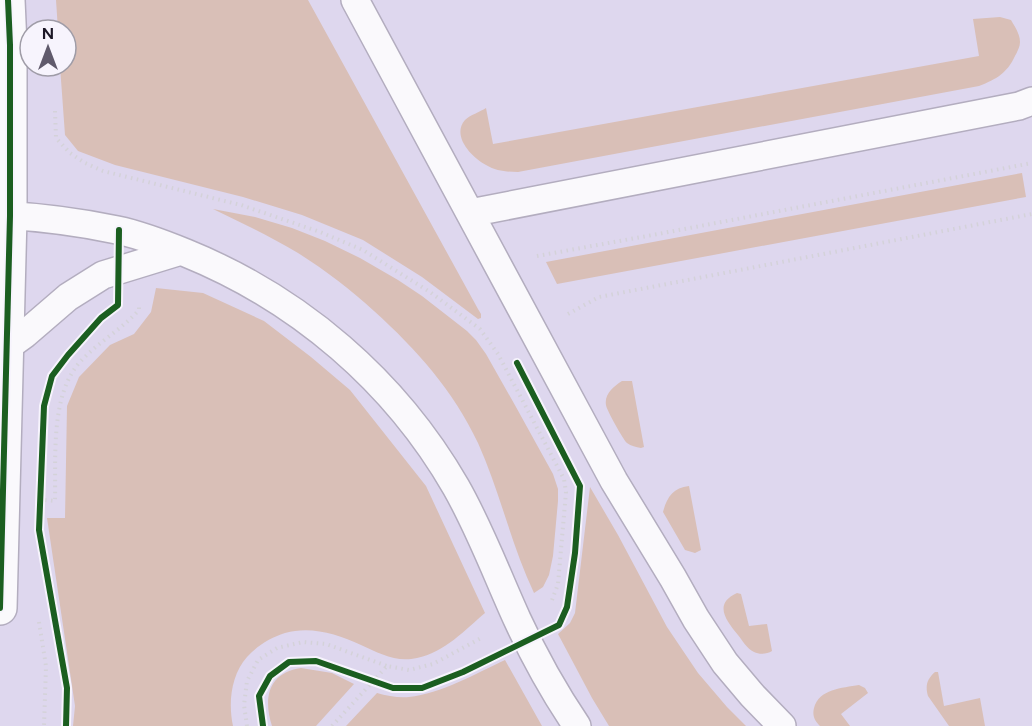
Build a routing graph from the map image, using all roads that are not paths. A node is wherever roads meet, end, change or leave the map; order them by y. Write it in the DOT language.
graph roads {
  1 [pos="9,0"];
  2 [pos="354,0"];
  3 [pos="1032,101"];
  4 [pos="470,213"];
  5 [pos="5,215"];
  6 [pos="181,251"];
  7 [pos="7,347"];
  8 [pos="0,608"];
  9 [pos="577,726"];
  10 [pos="782,726"];
  1 -- 5 [label="street"];
  2 -- 4 [label="lane"];
  3 -- 4 [label="lane"];
  4 -- 10 [label="lane"];
  5 -- 6 [label="lane"];
  5 -- 7 [label="street"];
  6 -- 7 [label="lane"];
  6 -- 9 [label="lane"];
  7 -- 8 [label="street"];
}
